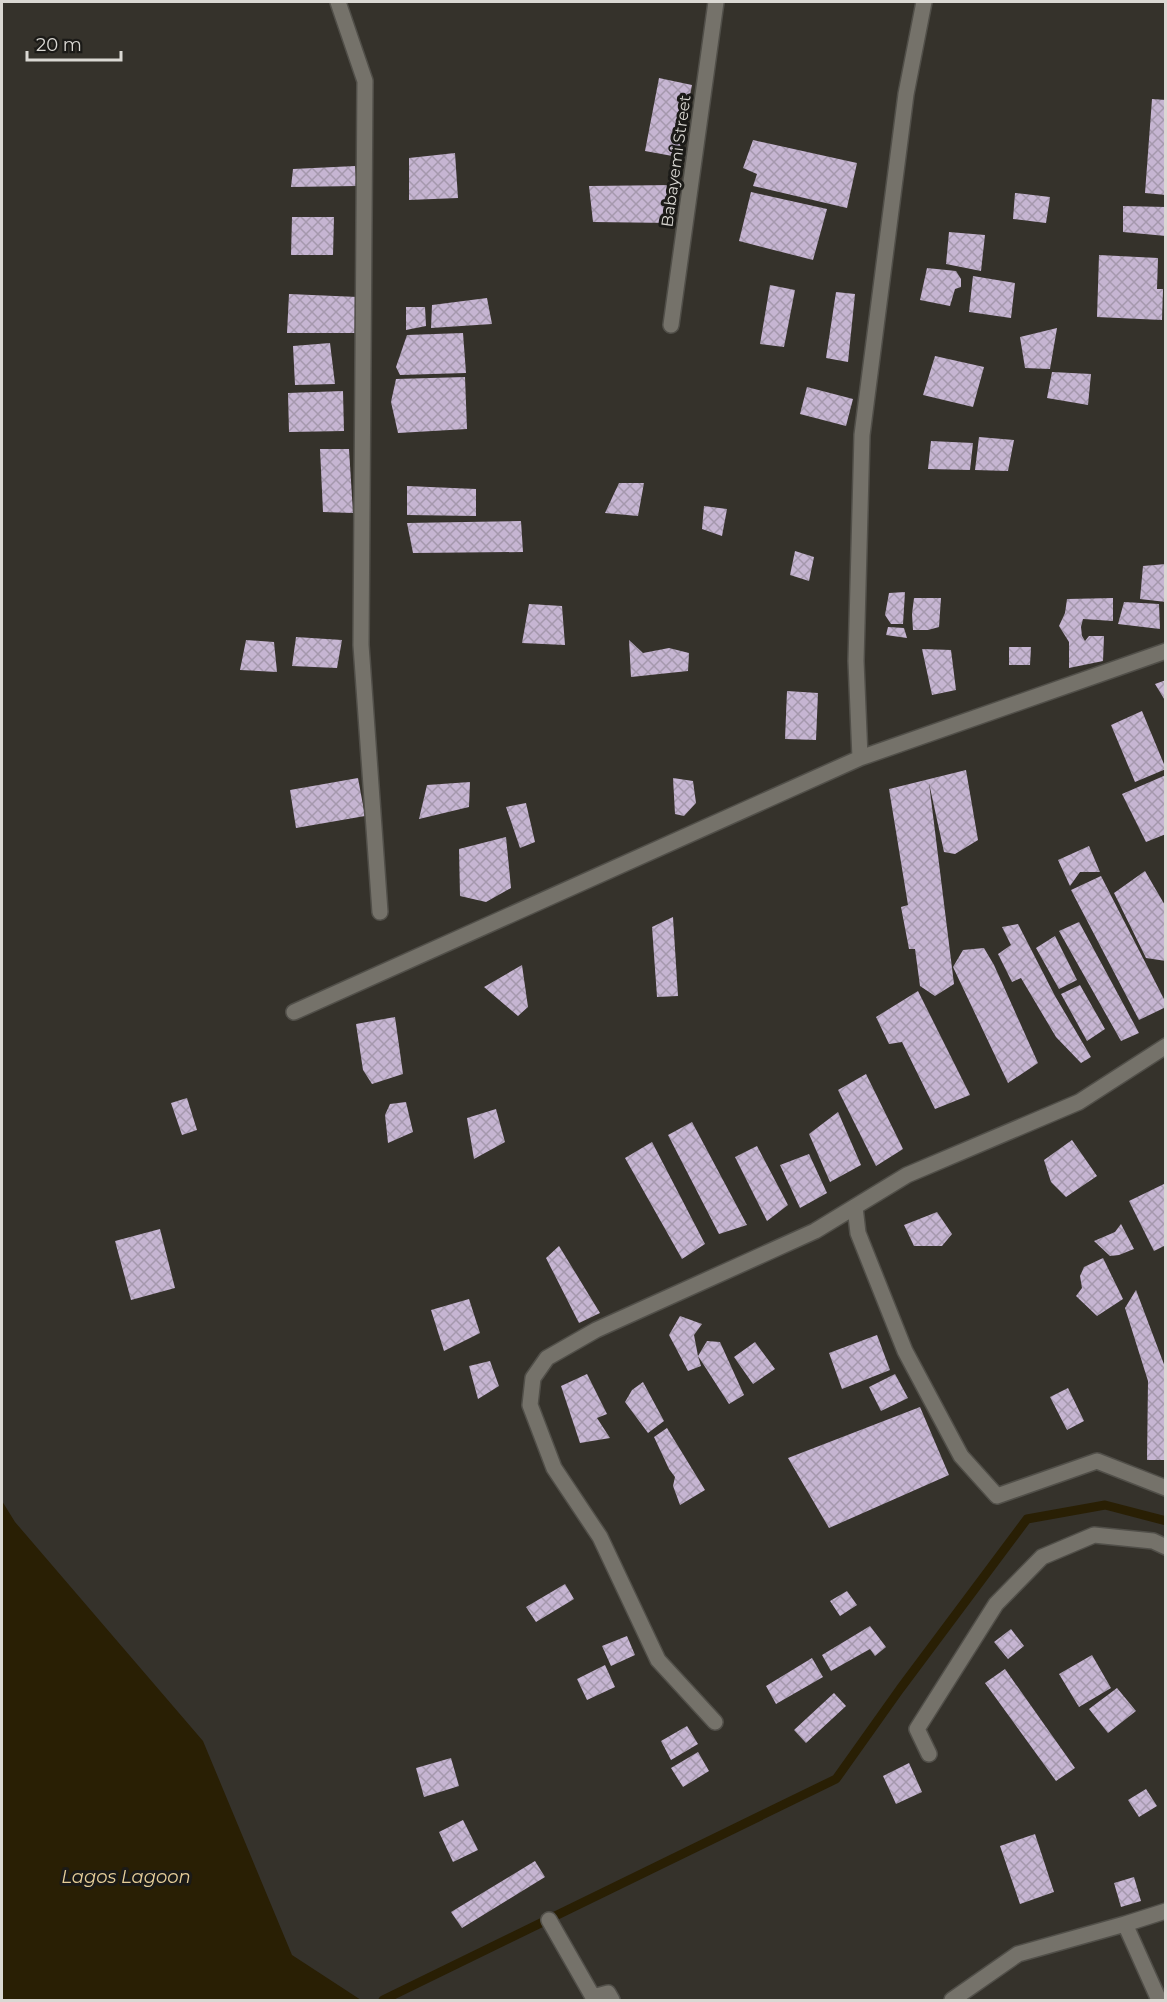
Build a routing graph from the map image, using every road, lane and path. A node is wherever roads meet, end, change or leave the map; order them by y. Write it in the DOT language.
graph roads {
  1 [pos="338,2"];
  2 [pos="716,2"];
  3 [pos="924,2"];
  4 [pos="670,325"];
  5 [pos="1166,651"];
  6 [pos="860,758"];
  7 [pos="380,912"];
  8 [pos="294,1012"];
  9 [pos="1166,1046"];
  10 [pos="855,1207"];
  11 [pos="1166,1488"];
  12 [pos="1166,1547"];
  13 [pos="715,1722"];
  14 [pos="928,1754"];
  15 [pos="1166,1911"];
  16 [pos="549,1920"];
  17 [pos="1125,1924"];
  18 [pos="612,2001"];
  19 [pos="952,2001"];
  20 [pos="1159,2001"];
  1 -- 7 [label="street"];
  2 -- 4 [label="street, Babayemi Street"];
  3 -- 6 [label="street"];
  5 -- 6 [label="street"];
  6 -- 8 [label="street"];
  9 -- 10 [label="street"];
  10 -- 11 [label="street"];
  10 -- 13 [label="street"];
  12 -- 14 [label="street"];
  15 -- 17 [label="street"];
  16 -- 18 [label="street"];
  17 -- 19 [label="street"];
  17 -- 20 [label="street"];
}
